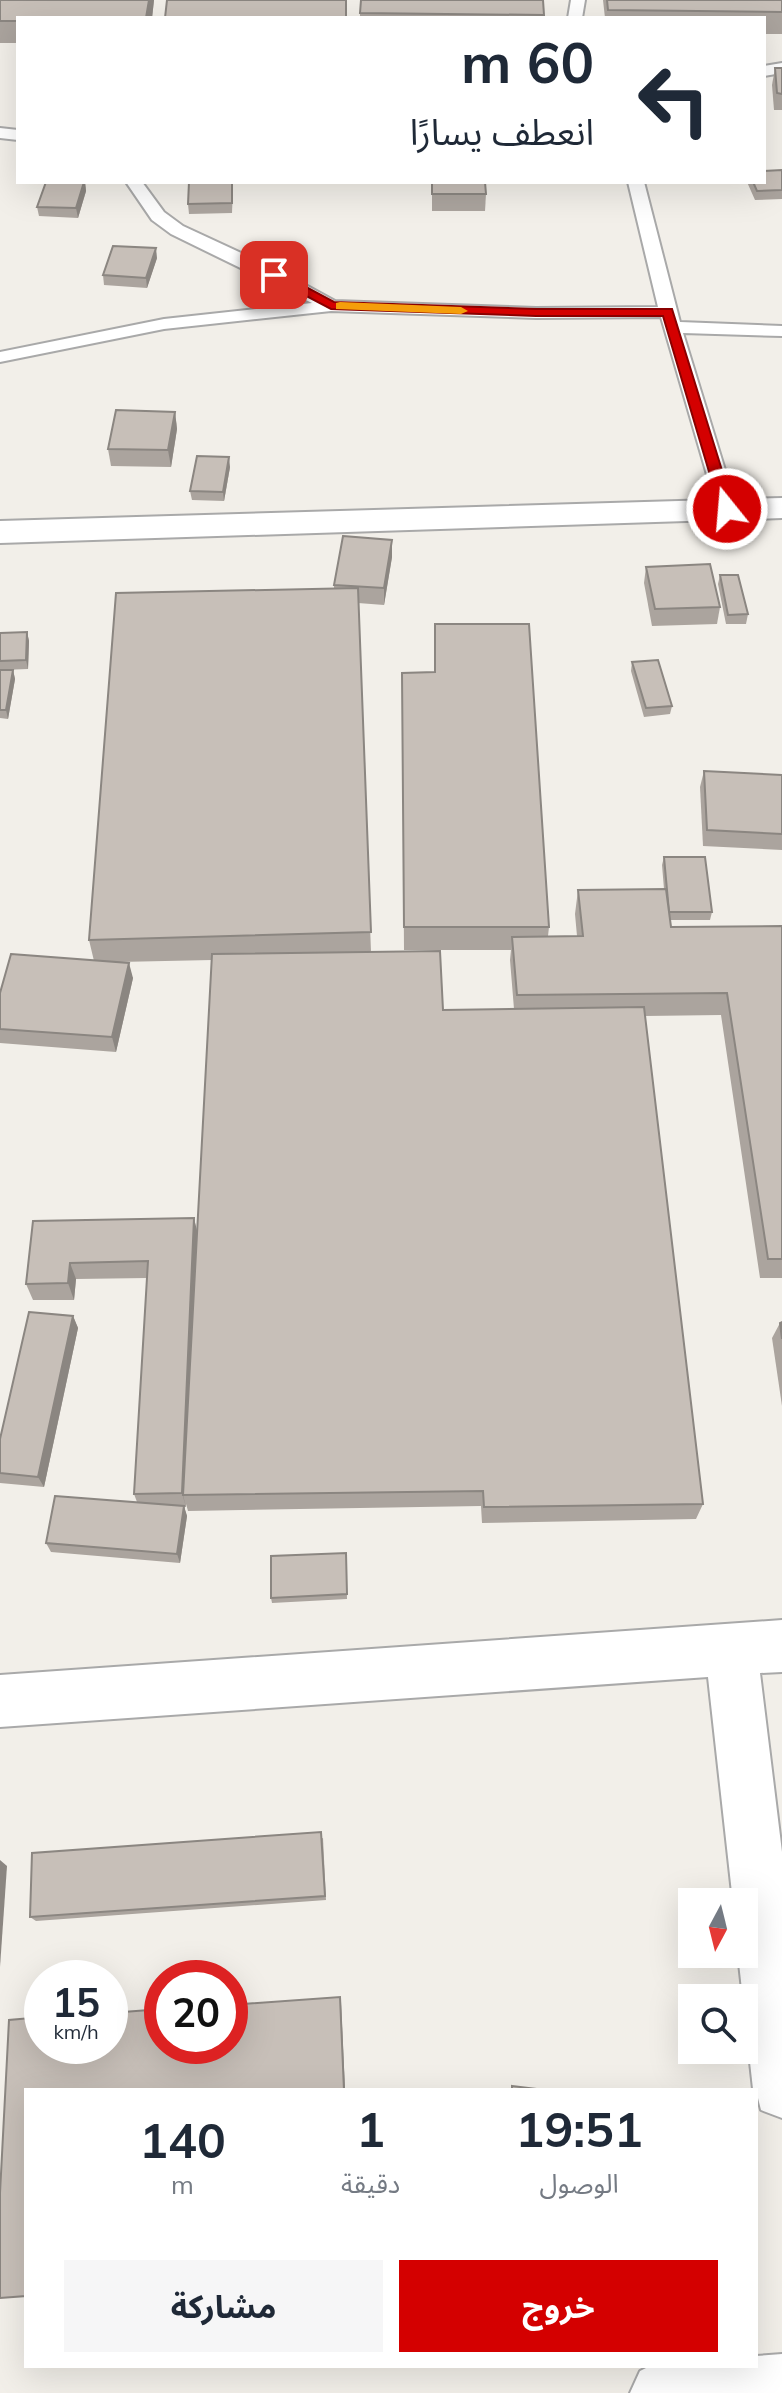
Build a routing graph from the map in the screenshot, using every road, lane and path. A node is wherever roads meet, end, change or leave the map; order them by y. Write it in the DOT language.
graph roads {
  1 [pos="135,184"];
  2 [pos="636,184"];
  3 [pos="331,306"];
  4 [pos="670,319"];
  5 [pos="782,331"];
  6 [pos="0,357"];
  7 [pos="782,508"];
  8 [pos="727,509"];
  9 [pos="0,532"];
  10 [pos="756,1647"];
  11 [pos="0,1701"];
  12 [pos="782,2089"];
  13 [pos="782,2386"];
  14 [pos="662,2393"];
  1 -- 3 [label="lane"];
  2 -- 4 [label="lane"];
  3 -- 4 [label="lane"];
  3 -- 6 [label="lane"];
  4 -- 5 [label="lane"];
  4 -- 8 [label="lane"];
  7 -- 8 [label="street"];
  8 -- 9 [label="street"];
  10 -- 11 [label="street"];
  10 -- 12 [label="street"];
  13 -- 14 [label="street"];
}
